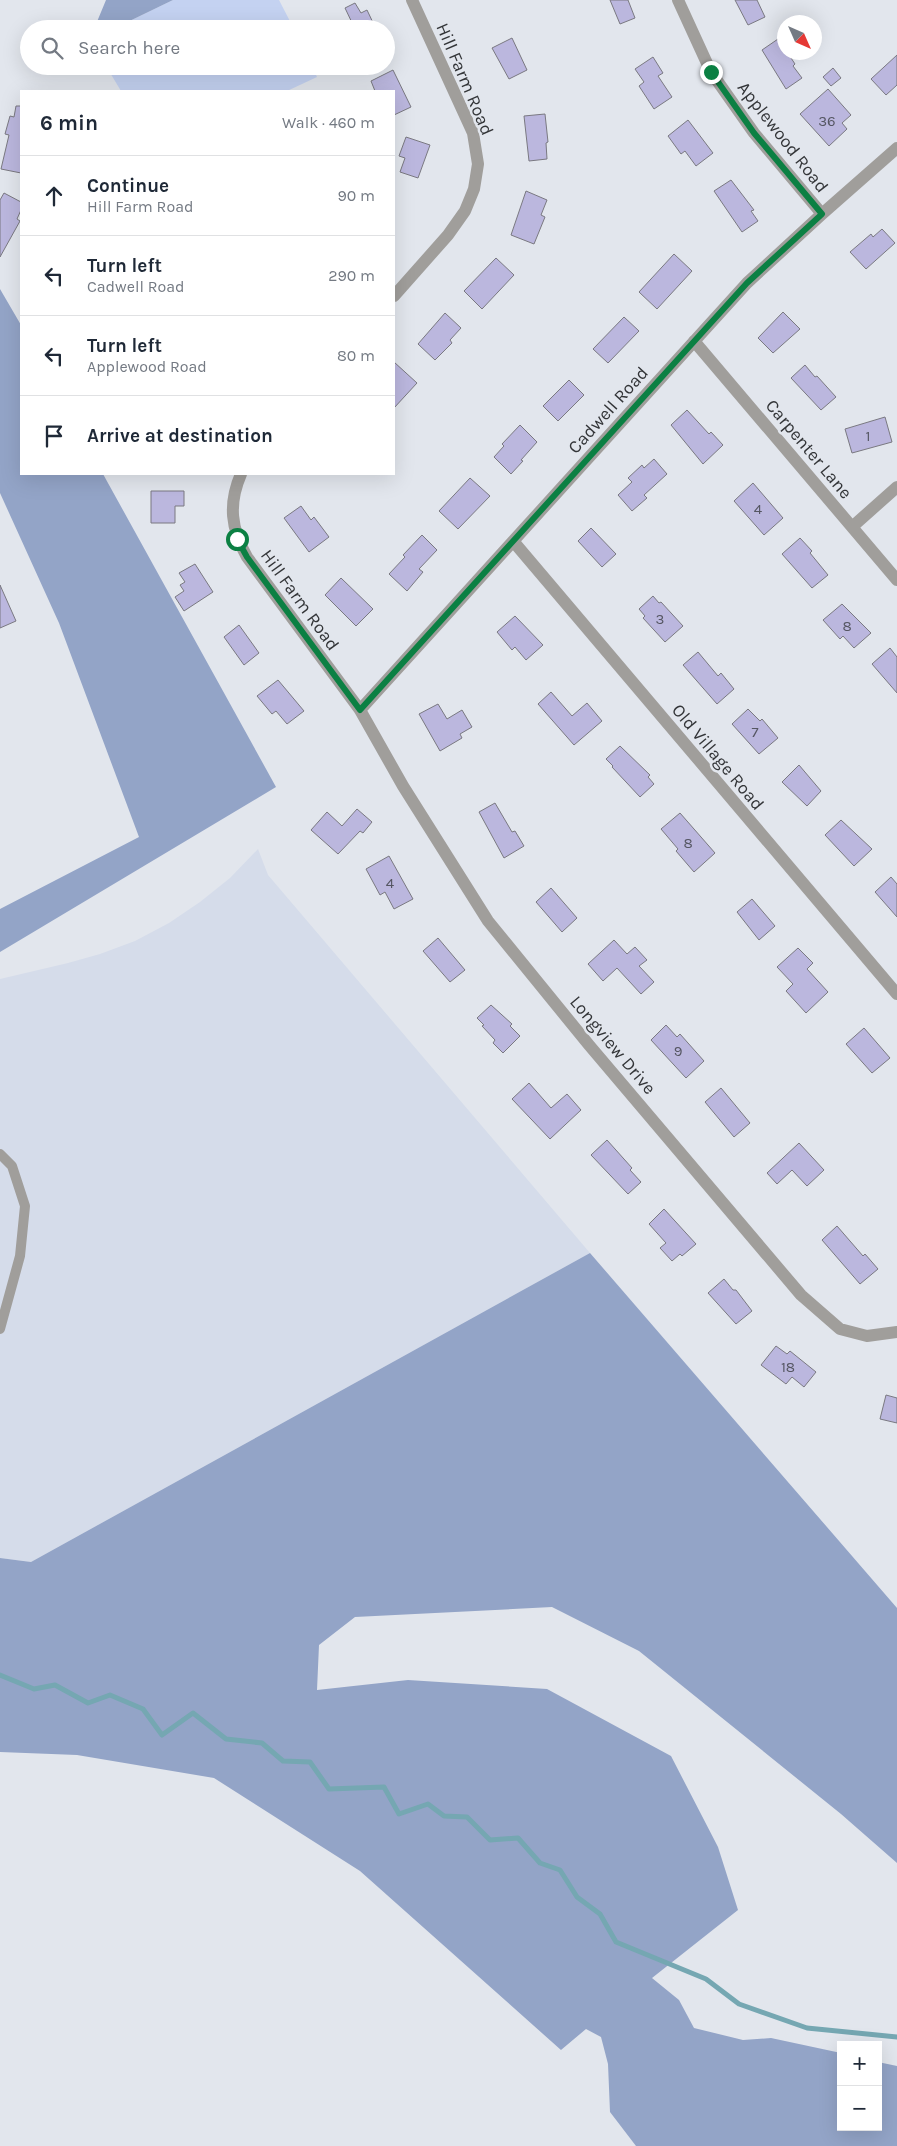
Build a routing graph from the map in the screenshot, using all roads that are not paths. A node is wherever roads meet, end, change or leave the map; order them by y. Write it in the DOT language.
graph roads {
  1 [pos="412,0"];
  2 [pos="678,0"];
  3 [pos="897,148"];
  4 [pos="822,214"];
  5 [pos="395,295"];
  6 [pos="694,341"];
  7 [pos="241,475"];
  8 [pos="897,487"];
  9 [pos="852,527"];
  10 [pos="513,541"];
  11 [pos="897,580"];
  12 [pos="360,710"];
  13 [pos="897,994"];
  14 [pos="0,1154"];
  15 [pos="0,1329"];
  16 [pos="897,1332"];
  1 -- 5 [label="street, Hill Farm Road"];
  2 -- 4 [label="street, Applewood Road"];
  3 -- 4 [label="street, Cadwell Road"];
  4 -- 6 [label="street, Cadwell Road"];
  6 -- 9 [label="street, Carpenter Lane"];
  6 -- 10 [label="street, Cadwell Road"];
  7 -- 12 [label="street, Hill Farm Road"];
  8 -- 9 [label="street"];
  9 -- 11 [label="street, Carpenter Lane"];
  10 -- 12 [label="street, Cadwell Road"];
  10 -- 13 [label="street, Old Village Road"];
  12 -- 16 [label="street, Longview Drive"];
  14 -- 15 [label="lane"];
}
